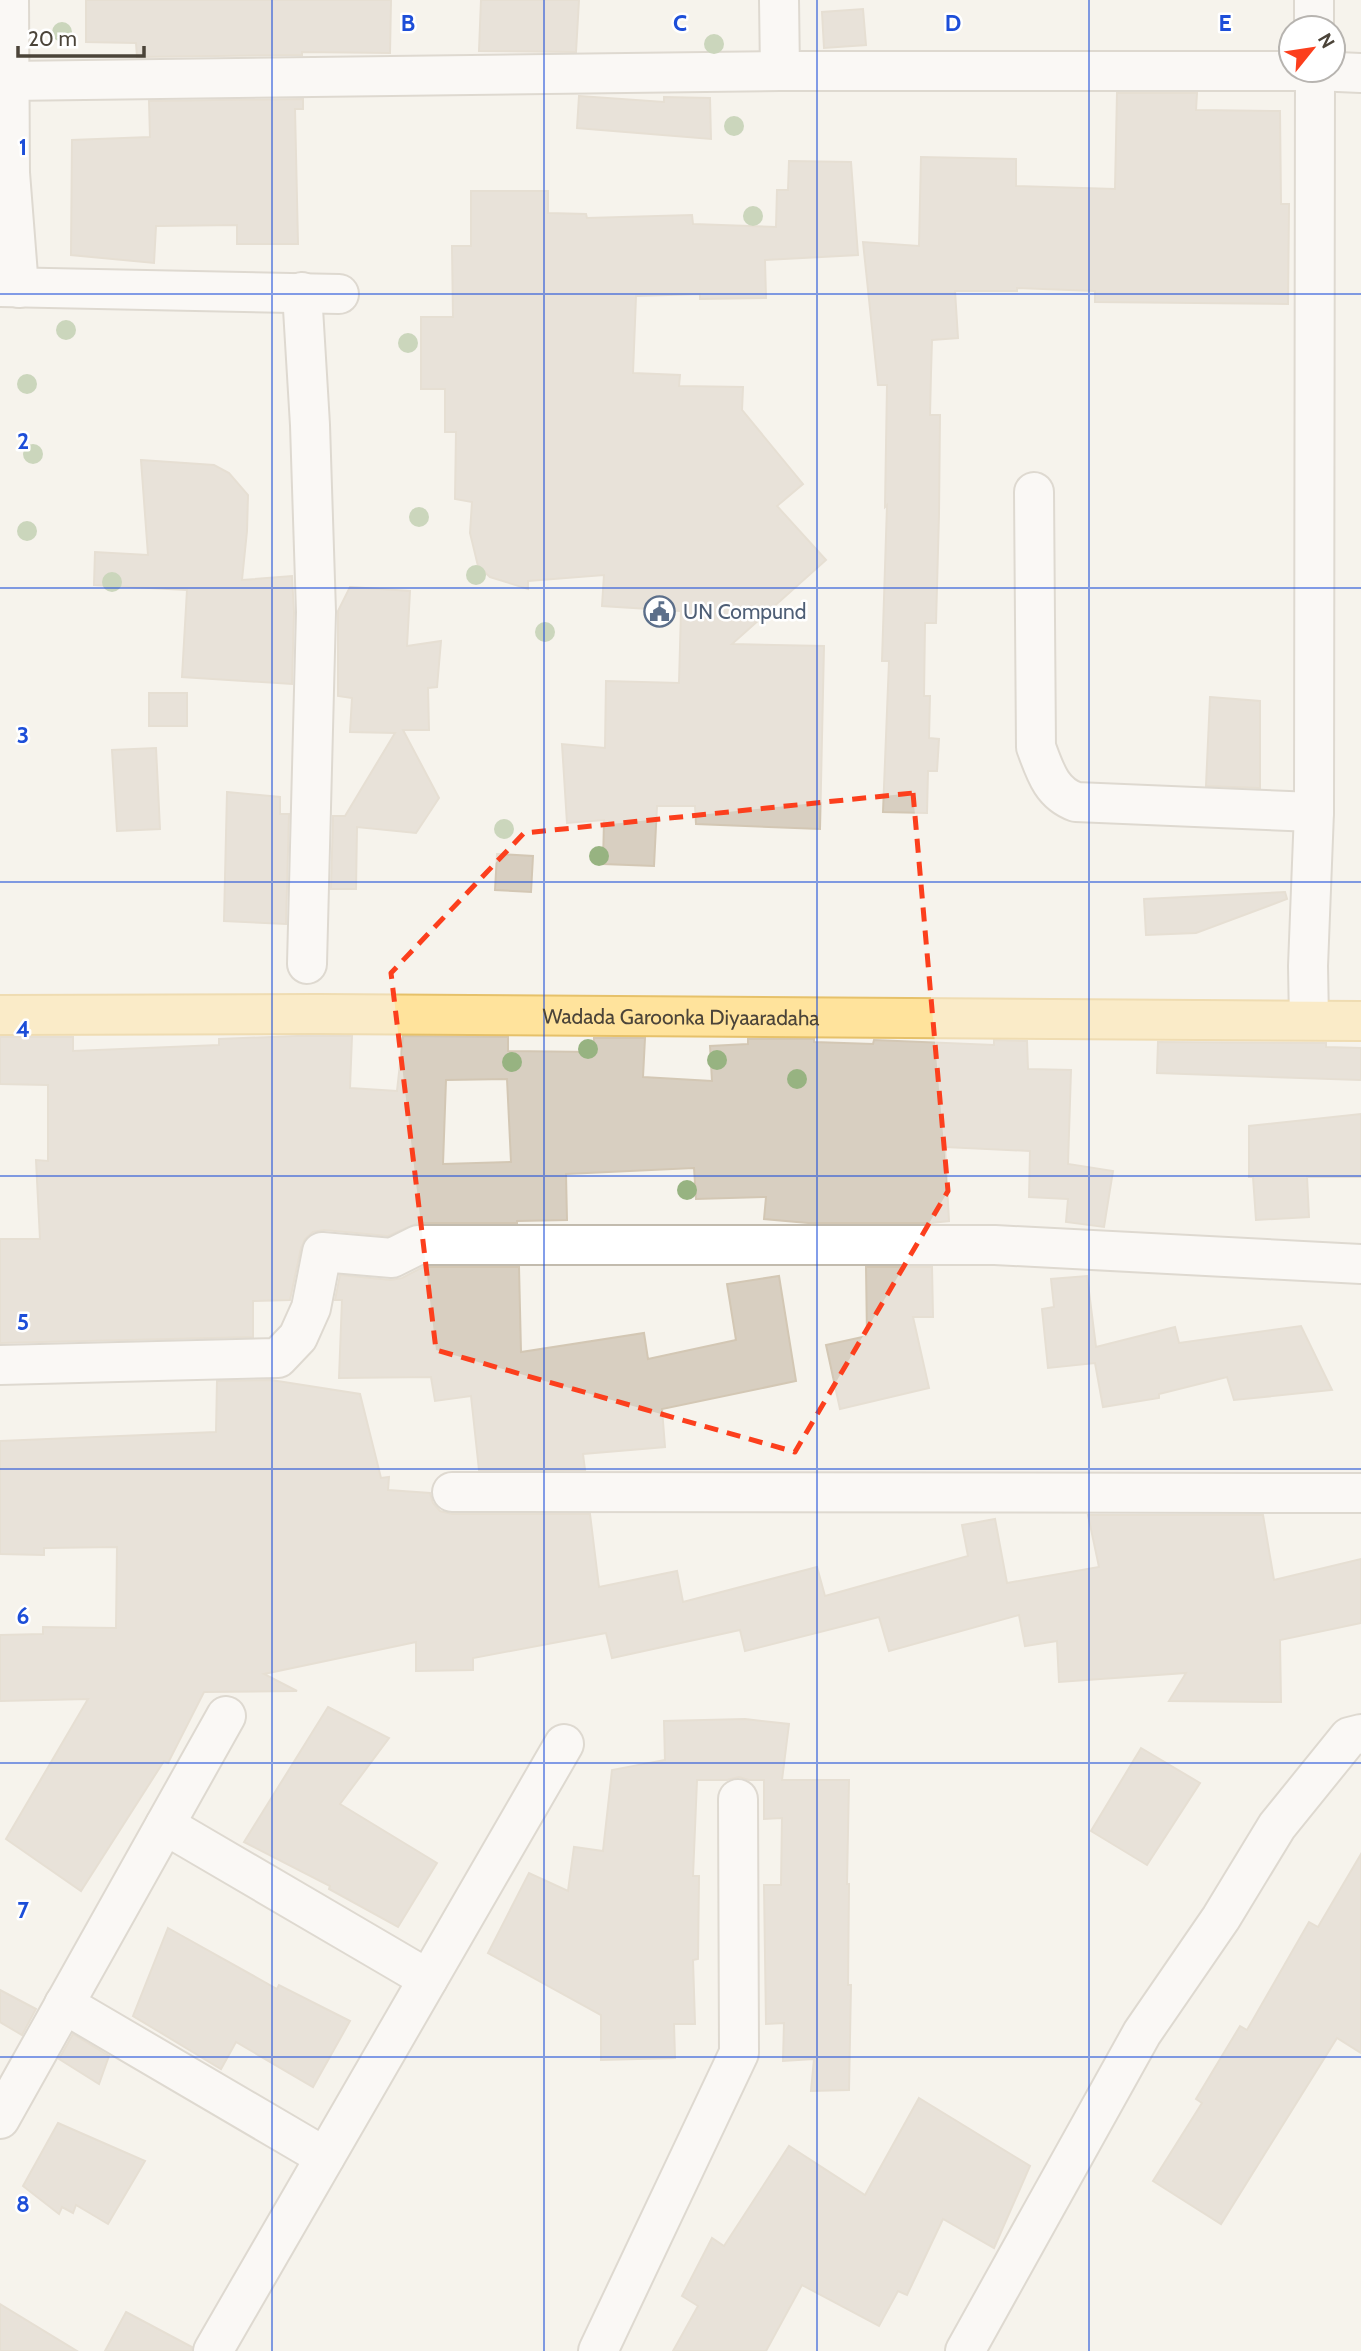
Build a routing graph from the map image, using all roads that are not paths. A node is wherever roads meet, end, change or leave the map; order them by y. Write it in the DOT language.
graph roads {
  1 [pos="9,0"];
  2 [pos="779,0"];
  3 [pos="780,71"];
  4 [pos="1277,71"];
  5 [pos="8,81"];
  6 [pos="1315,84"];
  7 [pos="9,287"];
  8 [pos="1034,492"];
  9 [pos="1314,812"];
  10 [pos="307,964"];
  11 [pos="1,1014"];
  12 [pos="1309,1020"];
  13 [pos="1361,1021"];
  14 [pos="1361,1264"];
  15 [pos="0,1365"];
  16 [pos="452,1492"];
  17 [pos="1361,1493"];
  18 [pos="226,1716"];
  19 [pos="1361,1734"];
  20 [pos="564,1744"];
  21 [pos="738,1799"];
  22 [pos="165,1825"];
  23 [pos="428,1979"];
  24 [pos="64,2004"];
  25 [pos="0,2119"];
  26 [pos="325,2157"];
  27 [pos="213,2351"];
  28 [pos="598,2351"];
  29 [pos="965,2351"];
  1 -- 5 [label="street"];
  2 -- 3 [label="street"];
  3 -- 4 [label="street"];
  3 -- 5 [label="street"];
  5 -- 7 [label="street"];
  6 -- 9 [label="street"];
  7 -- 10 [label="street"];
  8 -- 9 [label="street"];
  9 -- 12 [label="street"];
  11 -- 12 [label="main road, Wadada Garoonka Diyaaradaha"];
  12 -- 13 [label="main road, Wadada Garoonka Diyaaradaha"];
  14 -- 15 [label="street"];
  16 -- 17 [label="street"];
  18 -- 22 [label="street"];
  19 -- 29 [label="street"];
  20 -- 23 [label="street"];
  21 -- 28 [label="street"];
  22 -- 23 [label="street"];
  22 -- 24 [label="street"];
  23 -- 26 [label="street"];
  24 -- 25 [label="street"];
  24 -- 26 [label="street"];
  26 -- 27 [label="street"];
}
